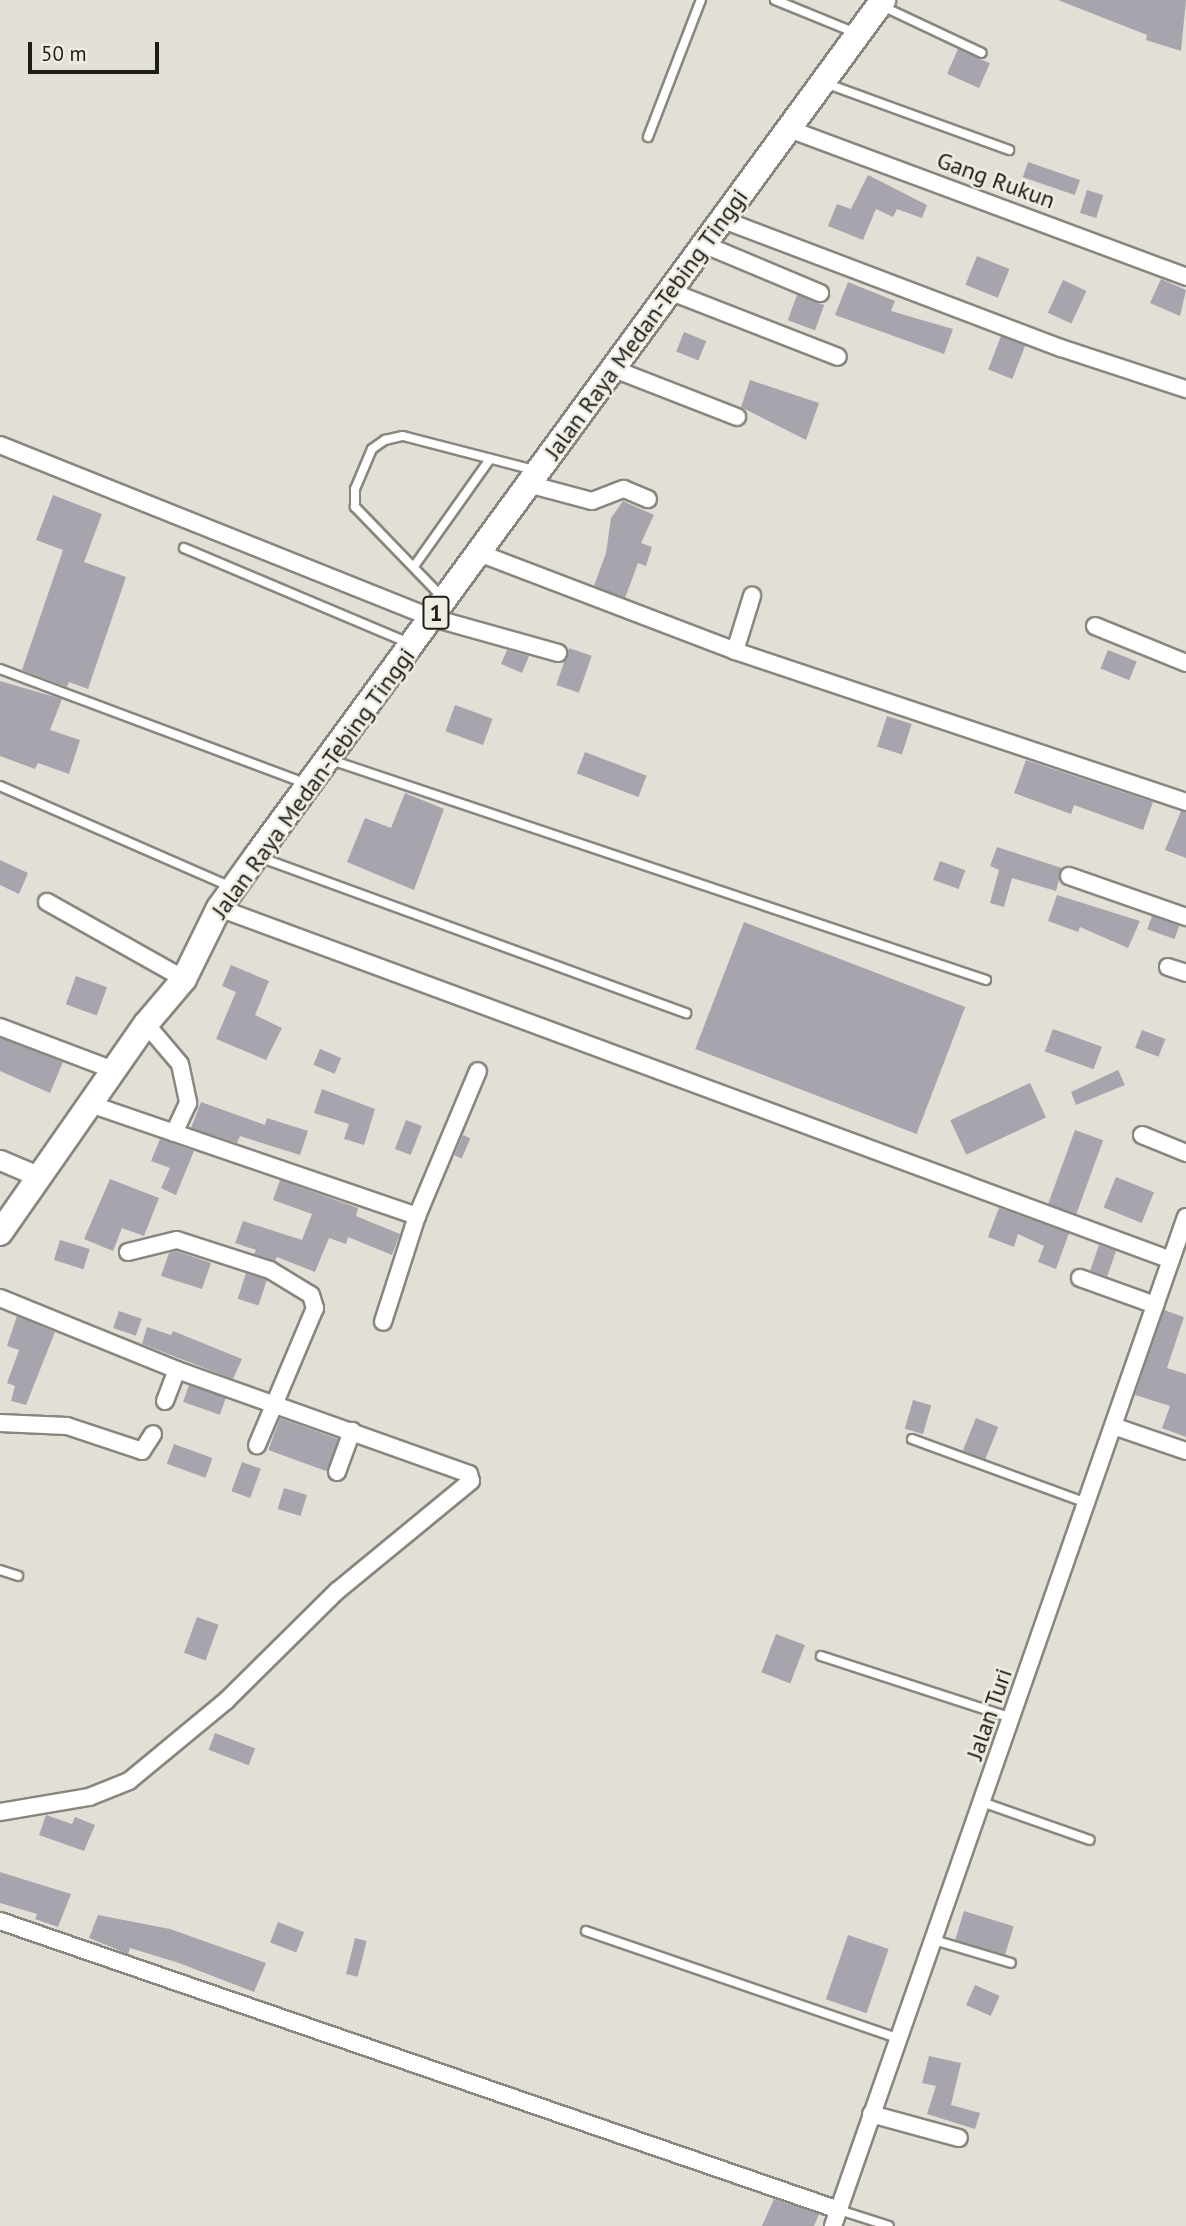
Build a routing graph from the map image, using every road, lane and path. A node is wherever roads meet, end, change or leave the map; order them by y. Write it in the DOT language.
graph roads {
  1 [pos="701,0"];
  2 [pos="775,0"];
  3 [pos="881,2"];
  4 [pos="859,34"];
  5 [pos="982,53"];
  6 [pos="823,82"];
  7 [pos="789,129"];
  8 [pos="648,136"];
  9 [pos="1009,150"];
  10 [pos="721,219"];
  11 [pos="703,244"];
  12 [pos="1186,277"];
  13 [pos="669,291"];
  14 [pos="820,293"];
  15 [pos="838,357"];
  16 [pos="614,369"];
  17 [pos="1186,389"];
  18 [pos="737,417"];
  19 [pos="0,445"];
  20 [pos="490,459"];
  21 [pos="533,478"];
  22 [pos="648,499"];
  23 [pos="184,548"];
  24 [pos="478,553"];
  25 [pos="415,565"];
  26 [pos="752,596"];
  27 [pos="439,609"];
  28 [pos="1095,626"];
  29 [pos="412,644"];
  30 [pos="735,651"];
  31 [pos="558,653"];
  32 [pos="1186,663"];
  33 [pos="0,669"];
  34 [pos="329,759"];
  35 [pos="308,784"];
  36 [pos="0,786"];
  37 [pos="1186,802"];
  38 [pos="257,856"];
  39 [pos="1069,876"];
  40 [pos="226,898"];
  41 [pos="47,902"];
  42 [pos="1186,918"];
  43 [pos="1168,967"];
  44 [pos="1186,973"];
  45 [pos="184,979"];
  46 [pos="986,980"];
  47 [pos="686,1013"];
  48 [pos="146,1024"];
  49 [pos="0,1027"];
  50 [pos="113,1070"];
  51 [pos="478,1071"];
  52 [pos="90,1104"];
  53 [pos="173,1133"];
  54 [pos="1142,1135"];
  55 [pos="1186,1153"];
  56 [pos="0,1160"];
  57 [pos="40,1177"];
  58 [pos="417,1216"];
  59 [pos="1184,1226"];
  60 [pos="0,1233"];
  61 [pos="128,1252"];
  62 [pos="1171,1260"];
  63 [pos="1080,1278"];
  64 [pos="0,1298"];
  65 [pos="1155,1305"];
  66 [pos="383,1322"];
  67 [pos="177,1370"];
  68 [pos="165,1401"];
  69 [pos="273,1405"];
  70 [pos="0,1423"];
  71 [pos="1116,1427"];
  72 [pos="352,1431"];
  73 [pos="153,1434"];
  74 [pos="912,1439"];
  75 [pos="257,1445"];
  76 [pos="1186,1451"];
  77 [pos="337,1472"];
  78 [pos="1087,1503"];
  79 [pos="0,1570"];
  80 [pos="18,1576"];
  81 [pos="821,1656"];
  82 [pos="1012,1718"];
  83 [pos="982,1802"];
  84 [pos="0,1812"];
  85 [pos="1090,1840"];
  86 [pos="0,1921"];
  87 [pos="586,1931"];
  88 [pos="934,1940"];
  89 [pos="1011,1963"];
  90 [pos="896,2038"];
  91 [pos="871,2114"];
  92 [pos="959,2138"];
  93 [pos="839,2210"];
  94 [pos="833,2226"];
  95 [pos="889,2226"];
  1 -- 8 [label="lane"];
  2 -- 4 [label="lane"];
  3 -- 4 [label="highway, Jalan Raya Medan-Tebing Tinggi / 1"];
  3 -- 5 [label="lane"];
  4 -- 6 [label="highway, Jalan Raya Medan-Tebing Tinggi / 1"];
  6 -- 7 [label="highway, Jalan Raya Medan-Tebing Tinggi / 1"];
  6 -- 9 [label="lane"];
  7 -- 10 [label="highway, Jalan Raya Medan-Tebing Tinggi / 1"];
  7 -- 12 [label="street, Gang Rukun"];
  10 -- 11 [label="highway, Jalan Raya Medan-Tebing Tinggi / 1"];
  10 -- 17 [label="street"];
  11 -- 13 [label="highway, Jalan Raya Medan-Tebing Tinggi / 1"];
  11 -- 14 [label="street"];
  13 -- 15 [label="street"];
  13 -- 16 [label="highway, Jalan Raya Medan-Tebing Tinggi / 1"];
  16 -- 18 [label="street"];
  16 -- 21 [label="highway, Jalan Raya Medan-Tebing Tinggi / 1"];
  19 -- 27 [label="street"];
  20 -- 21 [label="lane"];
  20 -- 25 [label="lane"];
  20 -- 25 [label="lane"];
  21 -- 22 [label="street"];
  21 -- 24 [label="highway, Jalan Raya Medan-Tebing Tinggi / 1"];
  23 -- 29 [label="lane"];
  24 -- 27 [label="highway, Jalan Raya Medan-Tebing Tinggi / 1"];
  24 -- 30 [label="street"];
  25 -- 27 [label="lane"];
  26 -- 30 [label="street"];
  27 -- 29 [label="highway, Jalan Raya Medan-Tebing Tinggi / 1"];
  27 -- 31 [label="street"];
  28 -- 32 [label="street"];
  29 -- 34 [label="highway, Jalan Raya Medan-Tebing Tinggi / 1"];
  30 -- 37 [label="street"];
  33 -- 35 [label="lane"];
  34 -- 35 [label="highway, Jalan Raya Medan-Tebing Tinggi / 1"];
  34 -- 46 [label="lane"];
  35 -- 38 [label="highway, Jalan Raya Medan-Tebing Tinggi / 1"];
  36 -- 40 [label="lane"];
  38 -- 40 [label="highway, Jalan Raya Medan-Tebing Tinggi / 1"];
  38 -- 47 [label="lane"];
  39 -- 42 [label="street"];
  40 -- 45 [label="highway, Jalan Raya Medan-Tebing Tinggi / 1"];
  40 -- 62 [label="street"];
  41 -- 45 [label="street"];
  43 -- 44 [label="street"];
  45 -- 48 [label="highway, Jalan Raya Medan-Tebing Tinggi / 1"];
  48 -- 50 [label="highway, Jalan Raya Medan-Tebing Tinggi / 1"];
  48 -- 53 [label="street"];
  49 -- 50 [label="street"];
  50 -- 52 [label="highway, Jalan Raya Medan-Tebing Tinggi / 1"];
  51 -- 58 [label="street"];
  52 -- 53 [label="street"];
  52 -- 57 [label="highway, Jalan Raya Medan-Tebing Tinggi / 1"];
  53 -- 58 [label="street"];
  54 -- 55 [label="street"];
  56 -- 57 [label="street"];
  57 -- 60 [label="highway, Jalan Raya Medan-Tebing Tinggi / 1"];
  58 -- 66 [label="street"];
  59 -- 62 [label="street, Jalan Turi"];
  61 -- 69 [label="street"];
  62 -- 65 [label="street, Jalan Turi"];
  63 -- 65 [label="street"];
  64 -- 67 [label="street"];
  65 -- 71 [label="street, Jalan Turi"];
  67 -- 68 [label="street"];
  67 -- 69 [label="street"];
  69 -- 72 [label="street"];
  69 -- 75 [label="street"];
  70 -- 73 [label="street"];
  71 -- 76 [label="street"];
  71 -- 78 [label="street, Jalan Turi"];
  72 -- 77 [label="street"];
  72 -- 84 [label="street"];
  74 -- 78 [label="lane"];
  78 -- 82 [label="street, Jalan Turi"];
  79 -- 80 [label="lane"];
  81 -- 82 [label="lane"];
  82 -- 83 [label="street, Jalan Turi"];
  83 -- 85 [label="lane"];
  83 -- 88 [label="street, Jalan Turi"];
  86 -- 93 [label="street"];
  87 -- 90 [label="lane"];
  88 -- 89 [label="lane"];
  88 -- 90 [label="street, Jalan Turi"];
  90 -- 91 [label="street, Jalan Turi"];
  91 -- 92 [label="street"];
  91 -- 93 [label="street, Jalan Turi"];
  93 -- 94 [label="street, Jalan Turi"];
  93 -- 95 [label="lane"];
}
